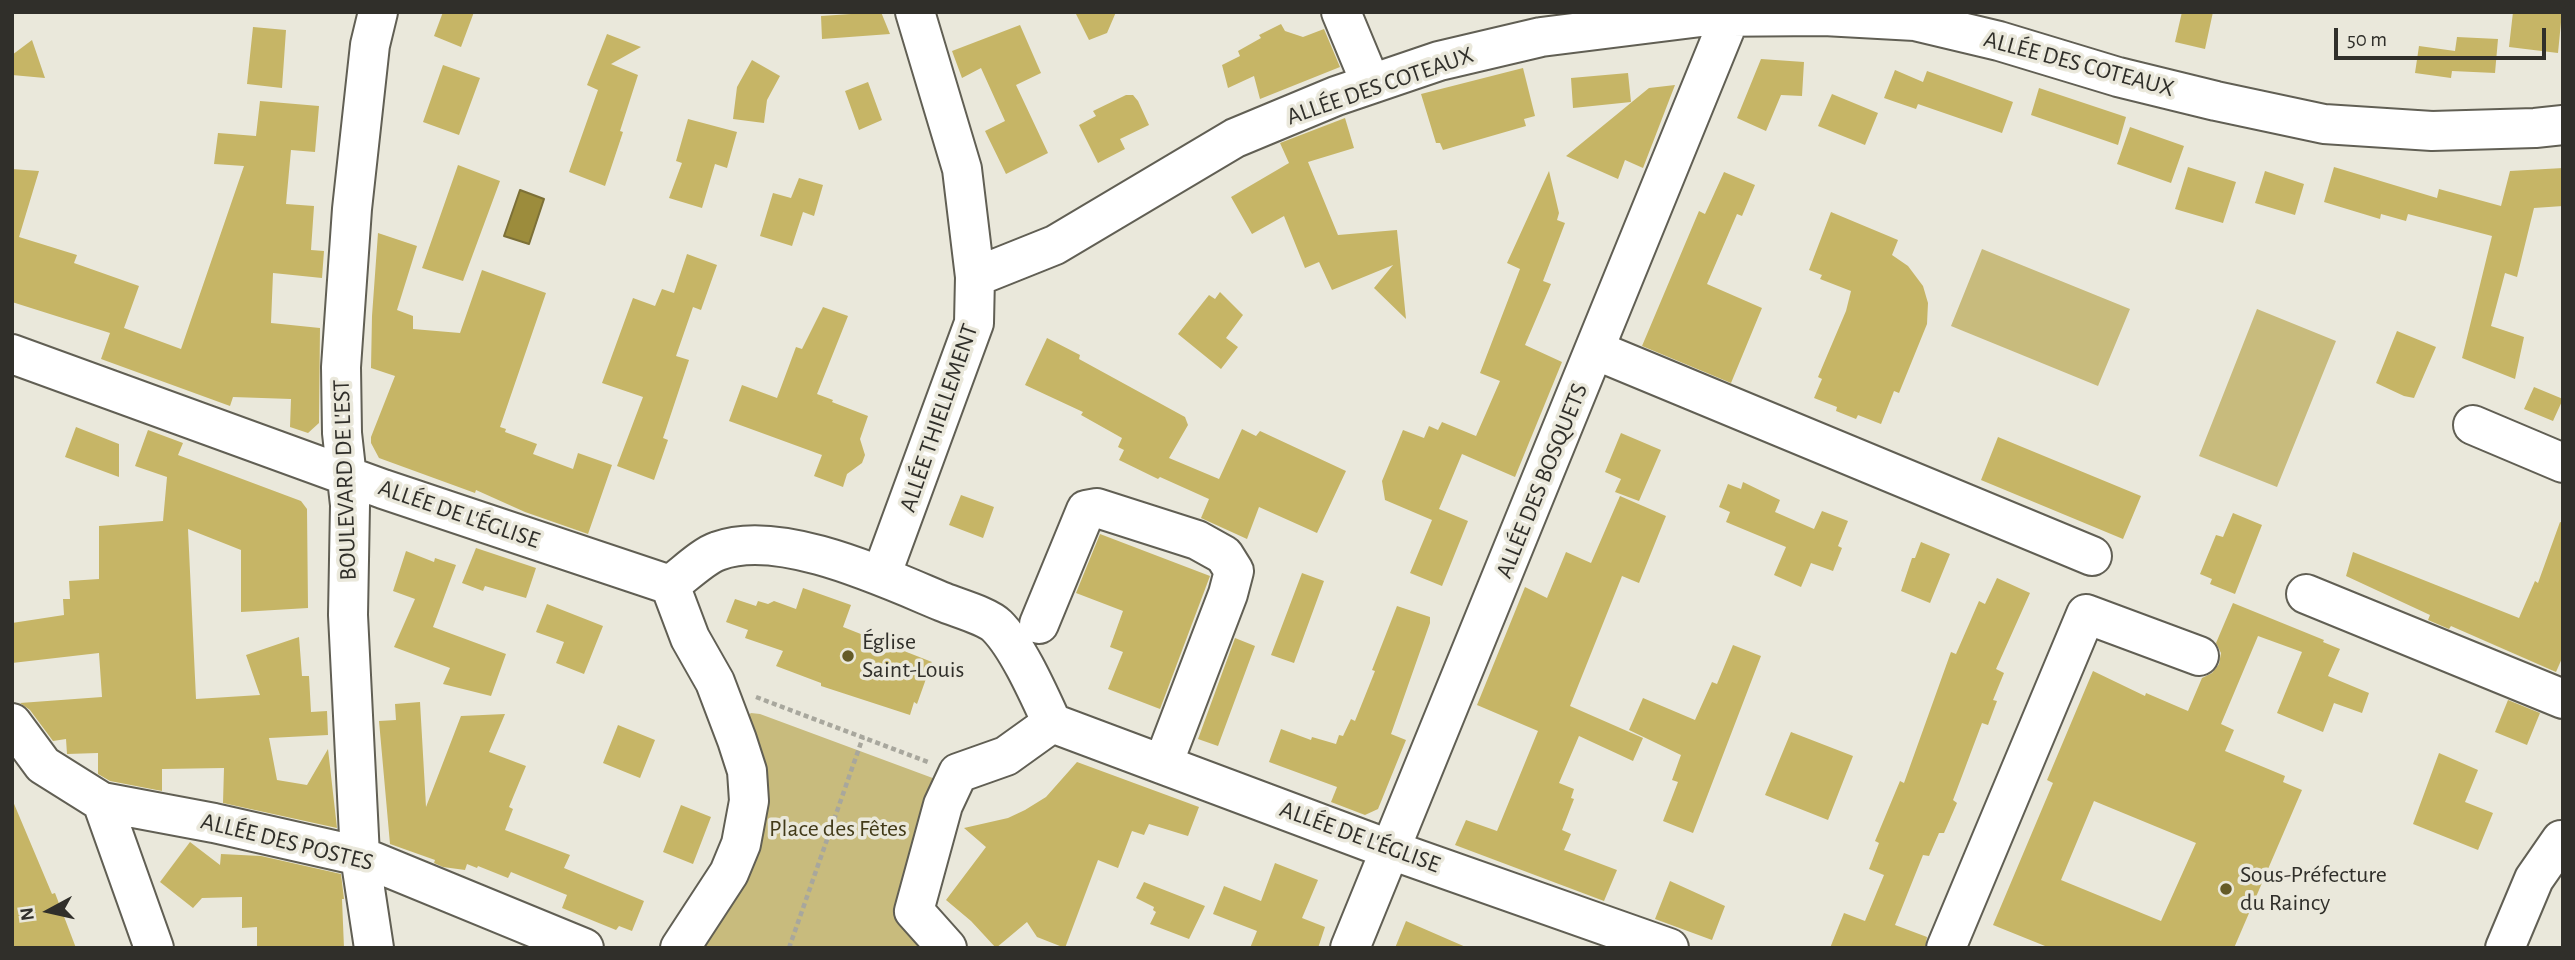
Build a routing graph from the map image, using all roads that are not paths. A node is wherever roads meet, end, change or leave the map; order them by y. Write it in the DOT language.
graph roads {
  1 [pos="378,12"];
  2 [pos="915,12"];
  3 [pos="1341,12"];
  4 [pos="1731,14"];
  5 [pos="1537,24"];
  6 [pos="1371,84"];
  7 [pos="2563,124"];
  8 [pos="975,277"];
  9 [pos="12,354"];
  10 [pos="1591,362"];
  11 [pos="2473,425"];
  12 [pos="2563,463"];
  13 [pos="345,474"];
  14 [pos="1912,506"];
  15 [pos="2092,556"];
  16 [pos="881,576"];
  17 [pos="670,585"];
  18 [pos="2305,594"];
  19 [pos="1038,624"];
  20 [pos="2199,656"];
  21 [pos="2563,699"];
  22 [pos="12,723"];
  23 [pos="1052,723"];
  24 [pos="1163,764"];
  25 [pos="102,802"];
  26 [pos="2562,839"];
  27 [pos="1391,850"];
  28 [pos="359,856"];
  29 [pos="154,948"];
  30 [pos="374,948"];
  31 [pos="584,948"];
  32 [pos="680,948"];
  33 [pos="947,948"];
  34 [pos="1350,948"];
  35 [pos="1669,948"];
  36 [pos="1946,948"];
  37 [pos="2505,948"];
  38 [pos="2526,948"];
  1 -- 13 [label="street, BOULEVARD DE L'EST"];
  2 -- 8 [label="street, ALLÉE THIELLEMENT"];
  3 -- 6 [label="street"];
  4 -- 5 [label="street, ALLÉE DES COTEAUX"];
  4 -- 7 [label="street, ALLÉE DES COTEAUX"];
  4 -- 10 [label="street, ALLÉE DES BOSQUETS"];
  5 -- 6 [label="street, ALLÉE DES COTEAUX"];
  6 -- 8 [label="street, ALLÉE DES COTEAUX"];
  8 -- 16 [label="street, ALLÉE THIELLEMENT"];
  9 -- 13 [label="street, ALLÉE DE L'ÉGLISE"];
  10 -- 14 [label="street"];
  10 -- 15 [label="street"];
  10 -- 27 [label="street, ALLÉE DES BOSQUETS"];
  11 -- 12 [label="street"];
  13 -- 17 [label="street, ALLÉE DE L'ÉGLISE"];
  13 -- 28 [label="street, BOULEVARD DE L'EST"];
  16 -- 17 [label="street"];
  16 -- 23 [label="street"];
  17 -- 32 [label="street"];
  18 -- 21 [label="street"];
  19 -- 24 [label="street"];
  20 -- 36 [label="street"];
  22 -- 25 [label="street"];
  23 -- 24 [label="street, ALLÉE DE L'ÉGLISE"];
  23 -- 33 [label="street"];
  24 -- 27 [label="street, ALLÉE DE L'ÉGLISE"];
  25 -- 28 [label="street, ALLÉE DES POSTES"];
  25 -- 29 [label="street"];
  26 -- 37 [label="street"];
  26 -- 38 [label="street"];
  27 -- 34 [label="street, ALLÉE DES BOSQUETS"];
  27 -- 35 [label="street, ALLÉE DE L'ÉGLISE"];
  28 -- 30 [label="street, BOULEVARD DE L'EST"];
  28 -- 31 [label="street, ALLÉE DES POSTES"];
}
